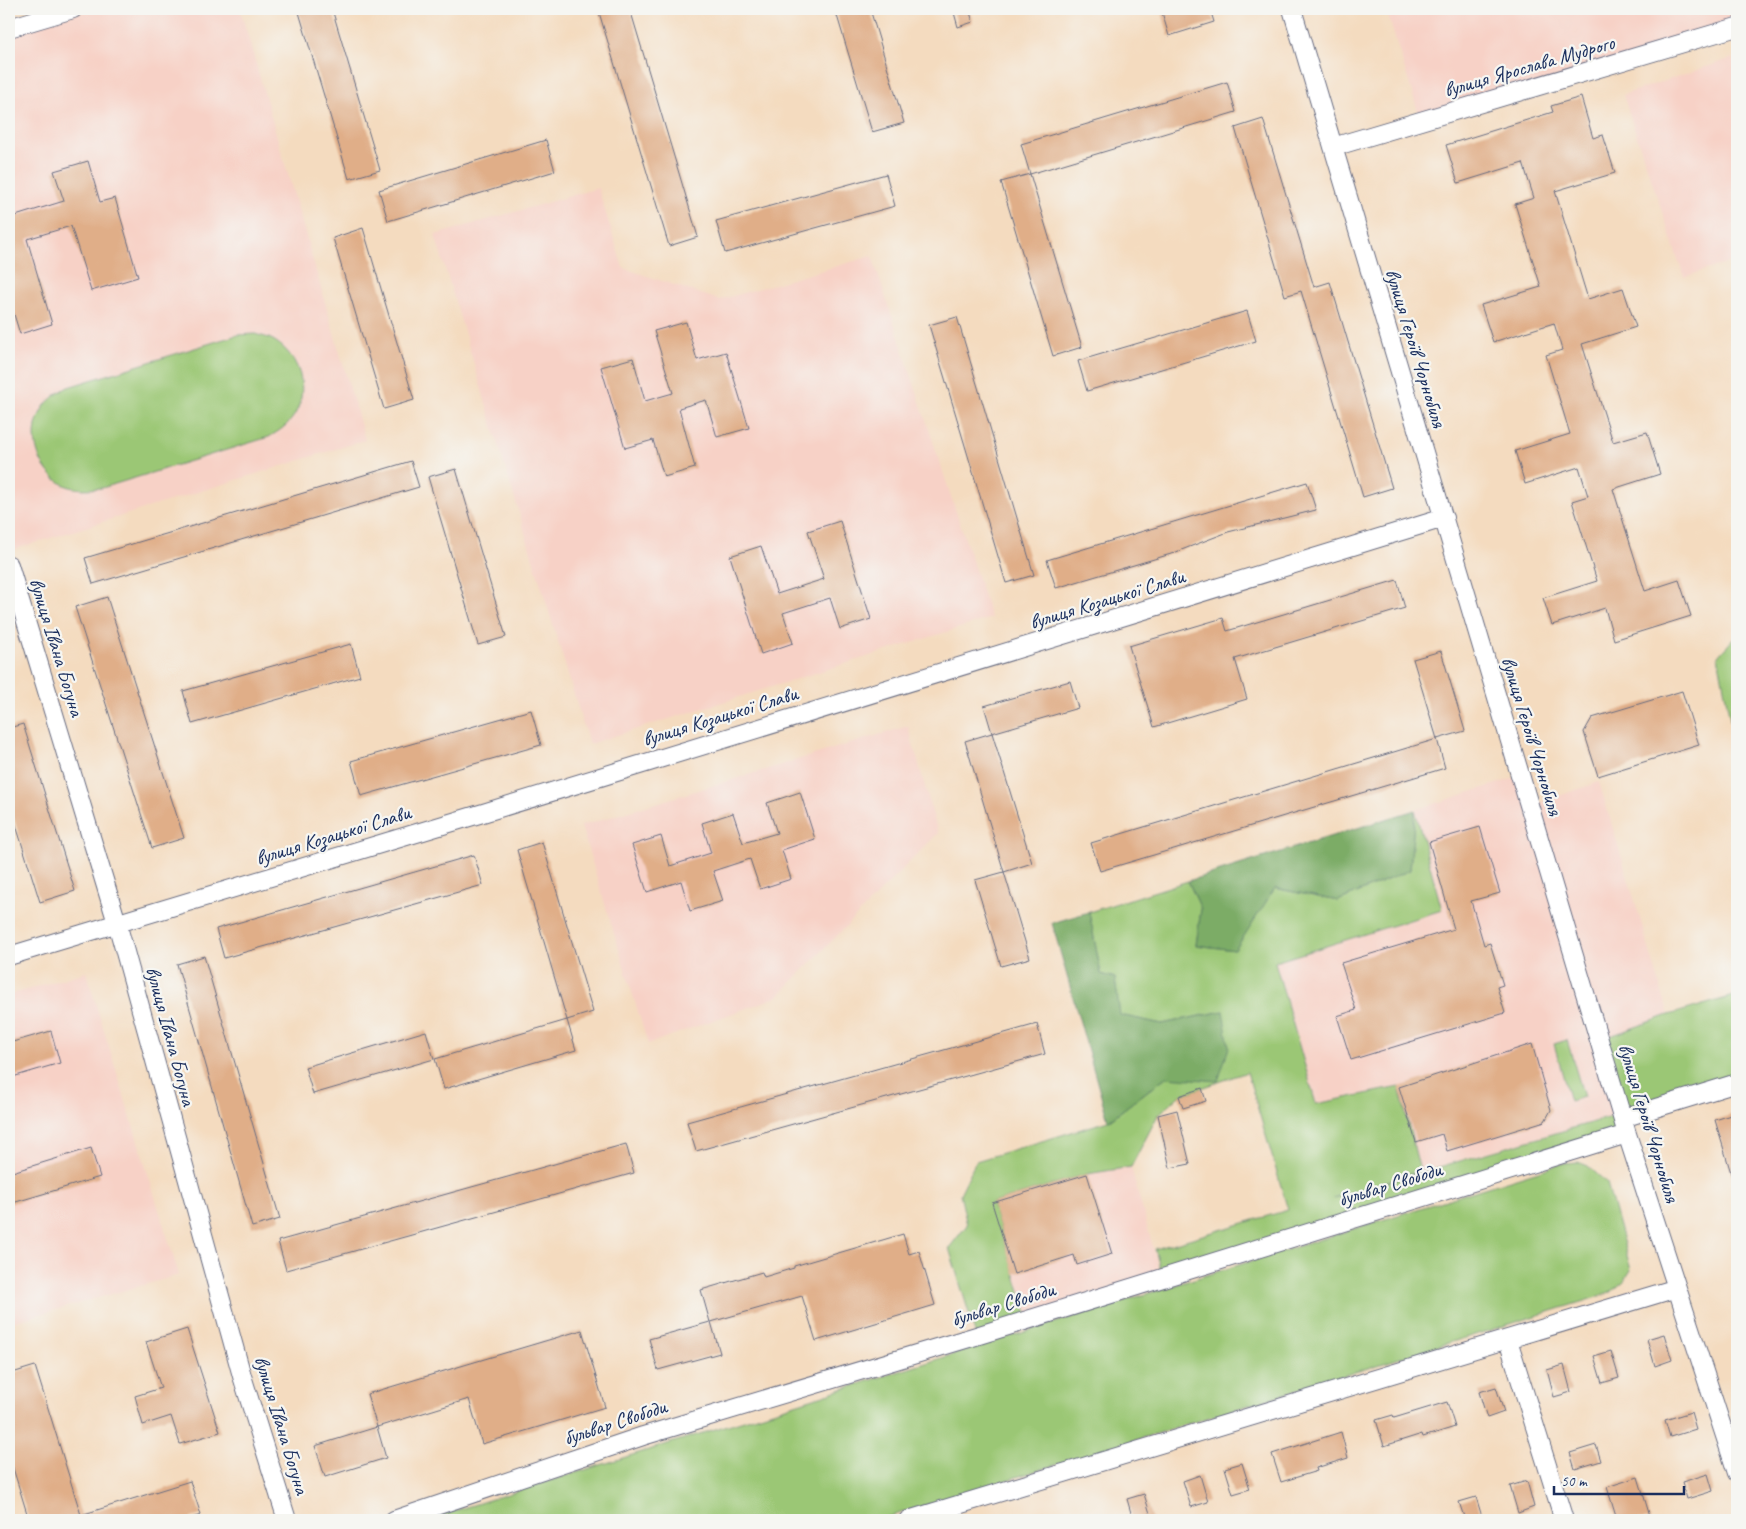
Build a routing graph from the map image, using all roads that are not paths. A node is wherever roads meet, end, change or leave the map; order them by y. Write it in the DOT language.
graph roads {
  1 [pos="73,9"];
  2 [pos="1292,9"];
  3 [pos="1737,27"];
  4 [pos="9,28"];
  5 [pos="1333,147"];
  6 [pos="1444,518"];
  7 [pos="9,565"];
  8 [pos="117,923"];
  9 [pos="9,956"];
  10 [pos="1737,1083"];
  11 [pos="1625,1126"];
  12 [pos="1677,1288"];
  13 [pos="1508,1340"];
  14 [pos="1737,1471"];
  15 [pos="287,1520"];
  16 [pos="394,1520"];
  17 [pos="908,1520"];
  18 [pos="1561,1520"];
  1 -- 4 [label="street"];
  2 -- 5 [label="street, вулиця Героїв Чорнобиля"];
  3 -- 5 [label="street, вулиця Ярослава Мудрого"];
  5 -- 6 [label="street, вулиця Героїв Чорнобиля"];
  6 -- 8 [label="street, вулиця Козацької Слави"];
  6 -- 11 [label="street, вулиця Героїв Чорнобиля"];
  7 -- 8 [label="street, вулиця Івана Богуна"];
  8 -- 9 [label="street, вулиця Козацької Слави"];
  8 -- 15 [label="street, вулиця Івана Богуна"];
  10 -- 11 [label="street, бульвар Свободи"];
  11 -- 12 [label="street, вулиця Героїв Чорнобиля"];
  11 -- 16 [label="street, бульвар Свободи"];
  12 -- 13 [label="street"];
  12 -- 14 [label="street, вулиця Героїв Чорнобиля"];
  13 -- 17 [label="street"];
  13 -- 18 [label="street"];
}
